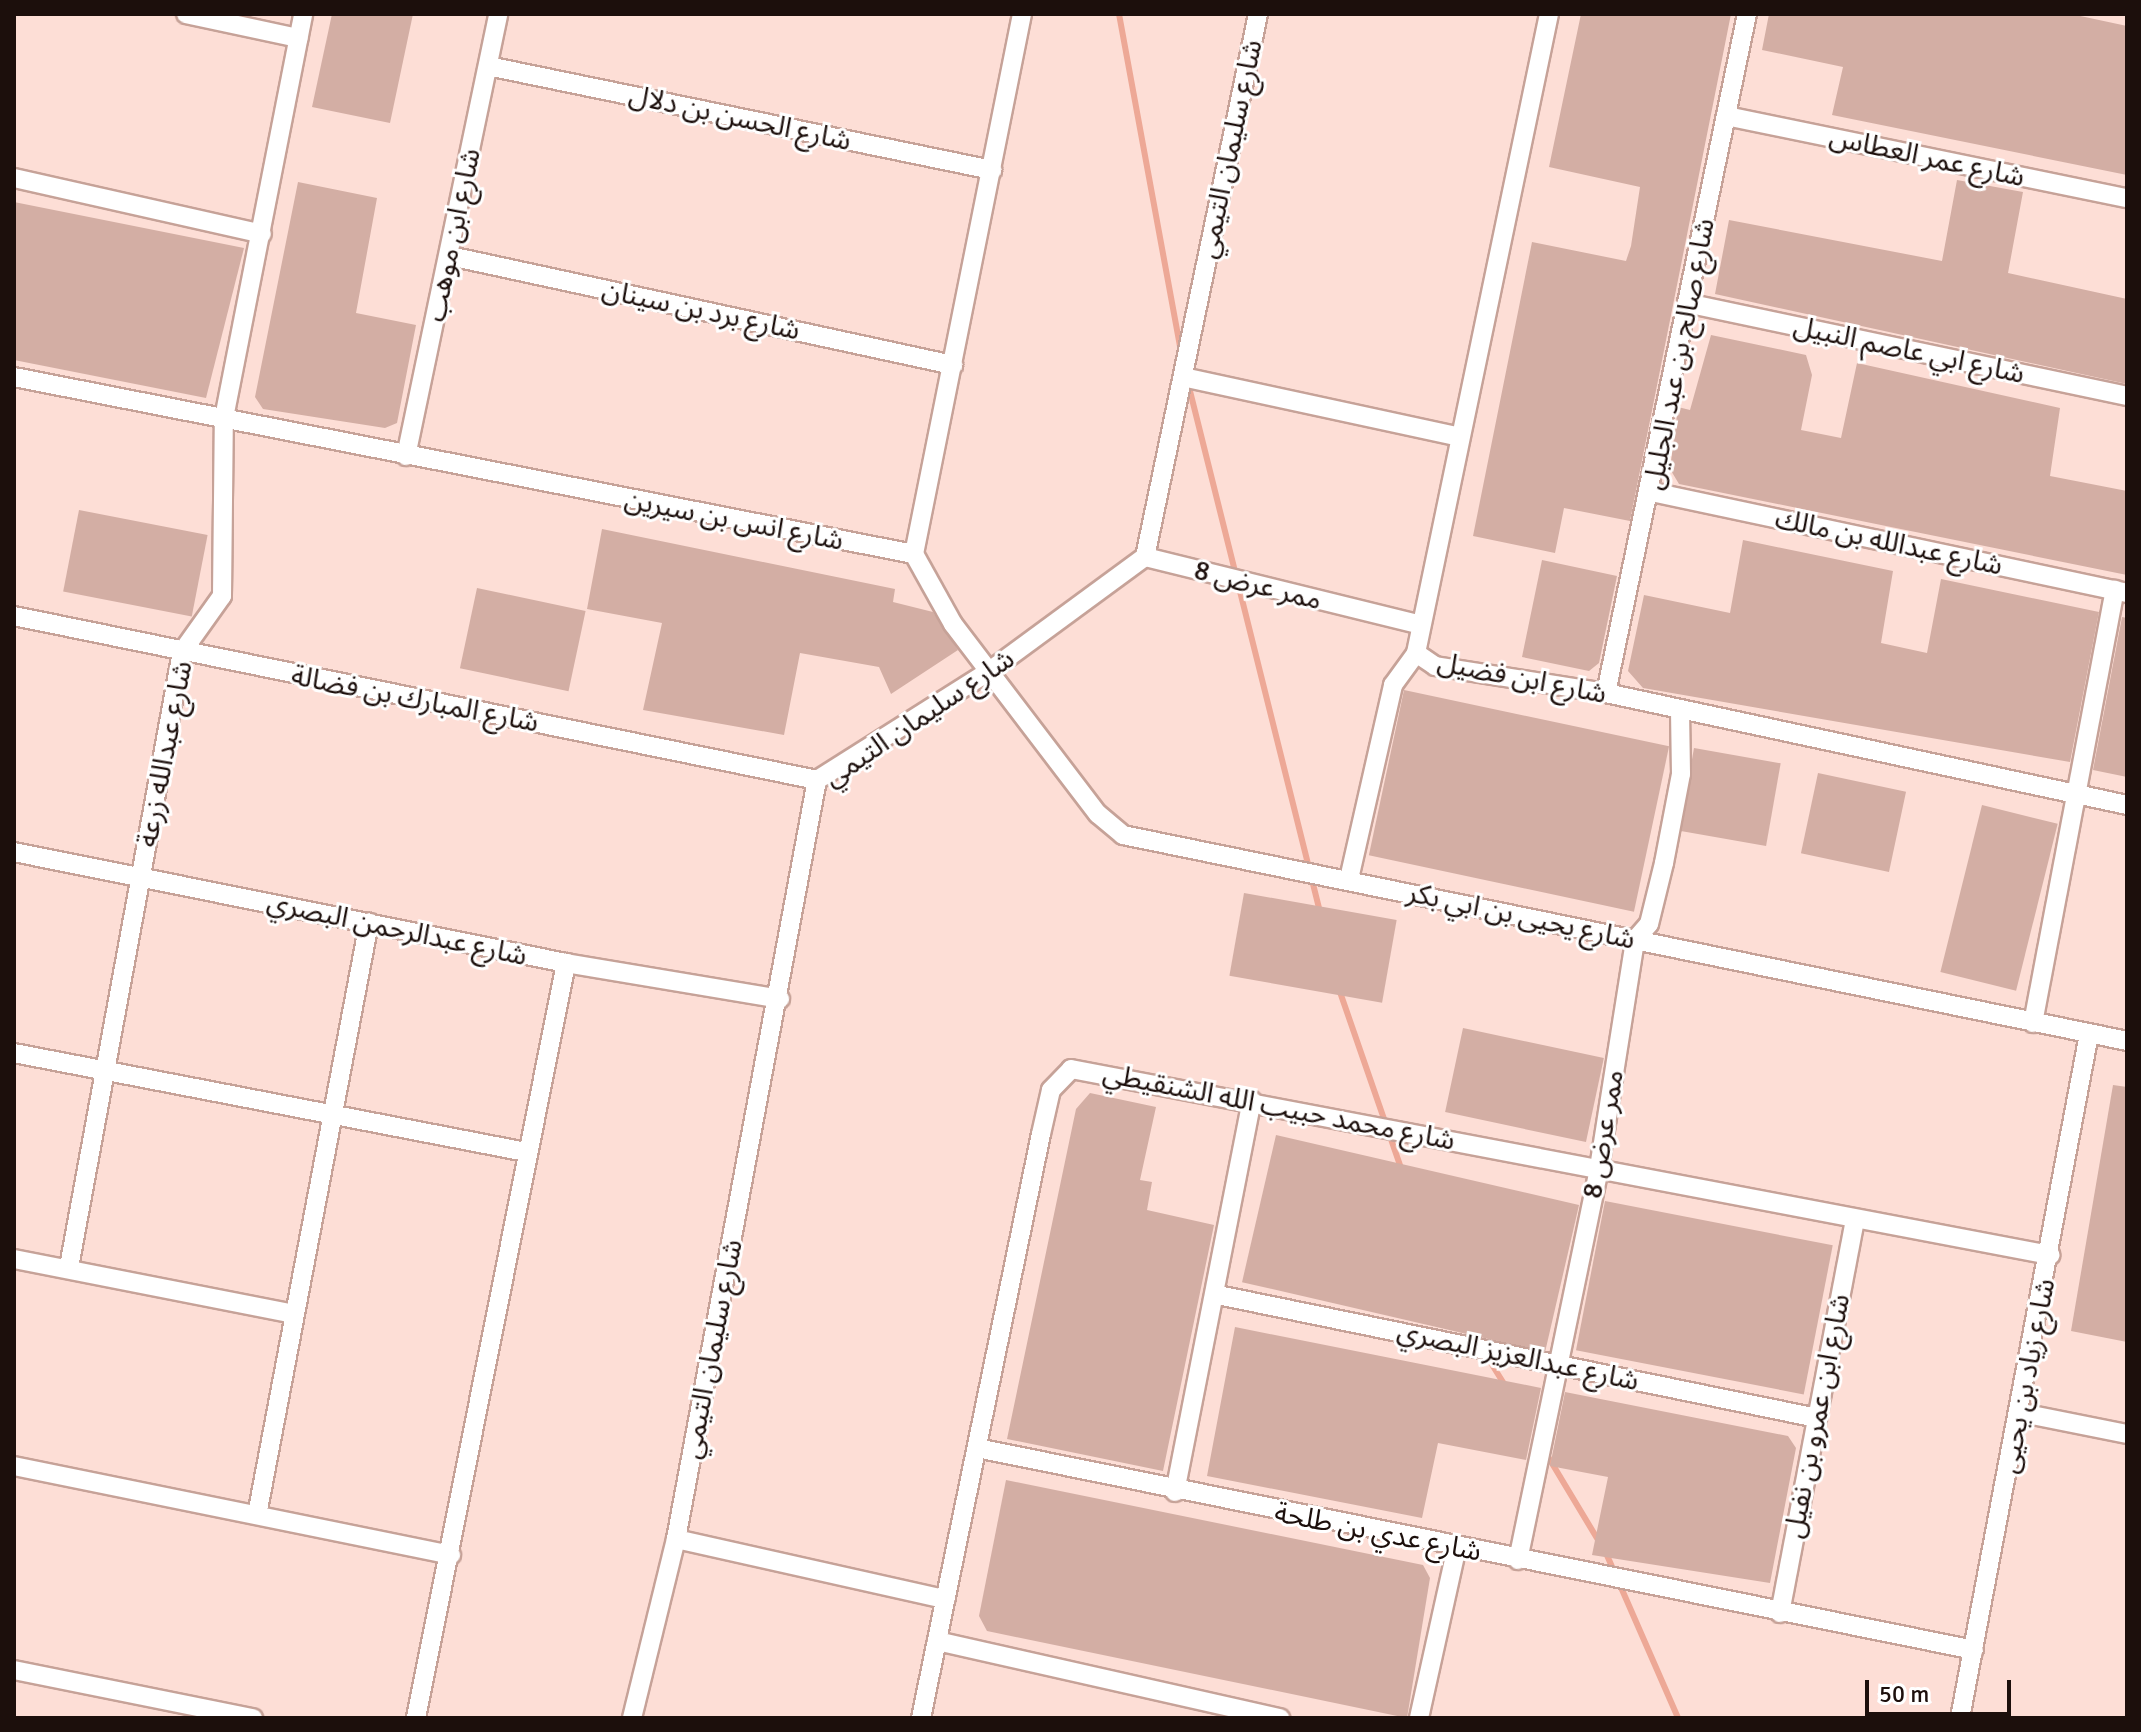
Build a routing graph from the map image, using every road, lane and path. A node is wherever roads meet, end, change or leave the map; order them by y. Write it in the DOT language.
graph roads {
  1 [pos="186,14"];
  2 [pos="303,14"];
  3 [pos="498,14"];
  4 [pos="1022,14"];
  5 [pos="1258,14"];
  6 [pos="1549,14"];
  7 [pos="1747,14"];
  8 [pos="298,38"];
  9 [pos="488,66"];
  10 [pos="1726,116"];
  11 [pos="992,170"];
  12 [pos="14,178"];
  13 [pos="2127,198"];
  14 [pos="262,234"];
  15 [pos="450,256"];
  16 [pos="1691,304"];
  17 [pos="953,365"];
  18 [pos="14,377"];
  19 [pos="1183,377"];
  20 [pos="2127,396"];
  21 [pos="224,418"];
  22 [pos="1456,436"];
  23 [pos="406,456"];
  24 [pos="1652,492"];
  25 [pos="914,554"];
  26 [pos="1145,557"];
  27 [pos="2121,592"];
  28 [pos="14,616"];
  29 [pos="1417,624"];
  30 [pos="182,652"];
  31 [pos="1416,653"];
  32 [pos="991,670"];
  33 [pos="1606,693"];
  34 [pos="1680,711"];
  35 [pos="817,780"];
  36 [pos="2076,795"];
  37 [pos="2127,805"];
  38 [pos="14,852"];
  39 [pos="143,877"];
  40 [pos="1349,879"];
  41 [pos="369,923"];
  42 [pos="1635,940"];
  43 [pos="566,963"];
  44 [pos="780,999"];
  45 [pos="2033,1023"];
  46 [pos="2089,1034"];
  47 [pos="2127,1041"];
  48 [pos="14,1053"];
  49 [pos="105,1072"];
  50 [pos="1252,1101"];
  51 [pos="337,1116"];
  52 [pos="526,1152"];
  53 [pos="1599,1168"];
  54 [pos="1855,1219"];
  55 [pos="2050,1255"];
  56 [pos="14,1259"];
  57 [pos="69,1267"];
  58 [pos="1218,1295"];
  59 [pos="294,1314"];
  60 [pos="1558,1365"];
  61 [pos="2022,1413"];
  62 [pos="1817,1418"];
  63 [pos="2127,1434"];
  64 [pos="977,1448"];
  65 [pos="14,1466"];
  66 [pos="1175,1492"];
  67 [pos="257,1515"];
  68 [pos="676,1539"];
  69 [pos="1457,1547"];
  70 [pos="451,1555"];
  71 [pos="1518,1560"];
  72 [pos="945,1599"];
  73 [pos="1780,1613"];
  74 [pos="937,1641"];
  75 [pos="1974,1650"];
  76 [pos="14,1670"];
  77 [pos="253,1718"];
  78 [pos="416,1718"];
  79 [pos="632,1718"];
  80 [pos="921,1718"];
  81 [pos="1280,1718"];
  82 [pos="1419,1718"];
  83 [pos="1960,1718"];
  1 -- 8 [label="street"];
  2 -- 8 [label="street, شارع عبدالله زرعة"];
  3 -- 9 [label="street, شارع ابن موهب"];
  4 -- 11 [label="street"];
  5 -- 19 [label="street, شارع سليمان التيمي"];
  6 -- 22 [label="street, شارع ابن فضيل"];
  7 -- 10 [label="street, شارع صالح بن عبد الجليل"];
  8 -- 14 [label="street, شارع عبدالله زرعة"];
  9 -- 11 [label="street, شارع الحسن بن دلال"];
  9 -- 15 [label="street, شارع ابن موهب"];
  10 -- 13 [label="street, شارع عمر العطاس"];
  10 -- 16 [label="street, شارع صالح بن عبد الجليل"];
  11 -- 17 [label="street"];
  12 -- 14 [label="street"];
  14 -- 21 [label="street, شارع عبدالله زرعة"];
  15 -- 17 [label="street, شارع برد بن سينان"];
  15 -- 23 [label="street, شارع ابن موهب"];
  16 -- 20 [label="street, شارع ابي عاصم النبيل"];
  16 -- 24 [label="street, شارع صالح بن عبد الجليل"];
  17 -- 25 [label="street"];
  18 -- 21 [label="street, شارع انس بن سيرين"];
  19 -- 22 [label="street"];
  19 -- 26 [label="street, شارع سليمان التيمي"];
  21 -- 23 [label="street, شارع انس بن سيرين"];
  21 -- 30 [label="street, شارع عبدالله زرعة"];
  22 -- 29 [label="street, شارع ابن فضيل"];
  23 -- 25 [label="street, شارع انس بن سيرين"];
  24 -- 27 [label="street, شارع عبدالله بن مالك"];
  24 -- 33 [label="street, شارع صالح بن عبد الجليل"];
  25 -- 32 [label="street, شارع يحيى بن ابي بكر"];
  26 -- 29 [label="street, ممر عرض 8"];
  26 -- 32 [label="street, شارع سليمان التيمي"];
  27 -- 36 [label="street"];
  28 -- 30 [label="street, شارع المبارك بن فضالة"];
  29 -- 31 [label="street, شارع ابن فضيل"];
  30 -- 35 [label="street, شارع المبارك بن فضالة"];
  30 -- 39 [label="street, شارع عبدالله زرعة"];
  31 -- 33 [label="street, شارع ابن فضيل"];
  31 -- 40 [label="street"];
  32 -- 35 [label="street, شارع سليمان التيمي"];
  32 -- 40 [label="street, شارع يحيى بن ابي بكر"];
  33 -- 34 [label="street, شارع ابن فضيل"];
  34 -- 36 [label="street, شارع ابن فضيل"];
  34 -- 42 [label="street, ممر عرض 8"];
  35 -- 44 [label="street, شارع سليمان التيمي"];
  36 -- 37 [label="street, شارع ابن فضيل"];
  36 -- 45 [label="street"];
  38 -- 39 [label="street, شارع عبدالرحمن البصري"];
  39 -- 41 [label="street, شارع عبدالرحمن البصري"];
  39 -- 49 [label="street, شارع عبدالله زرعة"];
  40 -- 42 [label="street, شارع يحيى بن ابي بكر"];
  41 -- 43 [label="street, شارع عبدالرحمن البصري"];
  41 -- 51 [label="street"];
  42 -- 45 [label="street, شارع يحيى بن ابي بكر"];
  42 -- 53 [label="street, ممر عرض 8"];
  43 -- 44 [label="street, شارع عبدالرحمن البصري"];
  43 -- 52 [label="street"];
  44 -- 68 [label="street, شارع سليمان التيمي"];
  45 -- 46 [label="street, شارع يحيى بن ابي بكر"];
  46 -- 47 [label="street, شارع يحيى بن ابي بكر"];
  46 -- 55 [label="street, شارع زياد بن يحيى"];
  48 -- 49 [label="street"];
  49 -- 51 [label="street"];
  49 -- 57 [label="street, شارع عبدالله زرعة"];
  50 -- 53 [label="street, شارع محمد حبيب الله الشنقيطي"];
  50 -- 58 [label="street"];
  50 -- 64 [label="street, شارع محمد حبيب الله الشنقيطي"];
  51 -- 52 [label="street"];
  51 -- 59 [label="street"];
  52 -- 70 [label="street"];
  53 -- 54 [label="street, شارع محمد حبيب الله الشنقيطي"];
  53 -- 60 [label="street, ممر عرض 8"];
  54 -- 55 [label="street, شارع محمد حبيب الله الشنقيطي"];
  54 -- 62 [label="street, شارع ابن عمرو بن نفيل"];
  55 -- 61 [label="street, شارع زياد بن يحيى"];
  56 -- 57 [label="street"];
  57 -- 59 [label="street"];
  58 -- 60 [label="street, شارع عبدالعزيز البصري"];
  58 -- 66 [label="street"];
  59 -- 67 [label="street"];
  60 -- 62 [label="street, شارع عبدالعزيز البصري"];
  60 -- 71 [label="street, ممر عرض 8"];
  61 -- 63 [label="street"];
  61 -- 75 [label="street, شارع زياد بن يحيى"];
  62 -- 73 [label="street, شارع ابن عمرو بن نفيل"];
  64 -- 66 [label="street, شارع عدي بن طلحة"];
  64 -- 72 [label="street, شارع محمد حبيب الله الشنقيطي"];
  65 -- 67 [label="street"];
  66 -- 69 [label="street, شارع عدي بن طلحة"];
  67 -- 70 [label="street"];
  68 -- 72 [label="street"];
  68 -- 79 [label="street, شارع سليمان التيمي"];
  69 -- 71 [label="street, شارع عدي بن طلحة"];
  69 -- 82 [label="street"];
  70 -- 78 [label="street"];
  71 -- 73 [label="street, شارع عدي بن طلحة"];
  72 -- 74 [label="street, شارع محمد حبيب الله الشنقيطي"];
  73 -- 75 [label="street, شارع عدي بن طلحة"];
  74 -- 80 [label="street, شارع محمد حبيب الله الشنقيطي"];
  74 -- 81 [label="street"];
  75 -- 83 [label="street, شارع زياد بن يحيى"];
  76 -- 77 [label="street"];
}
